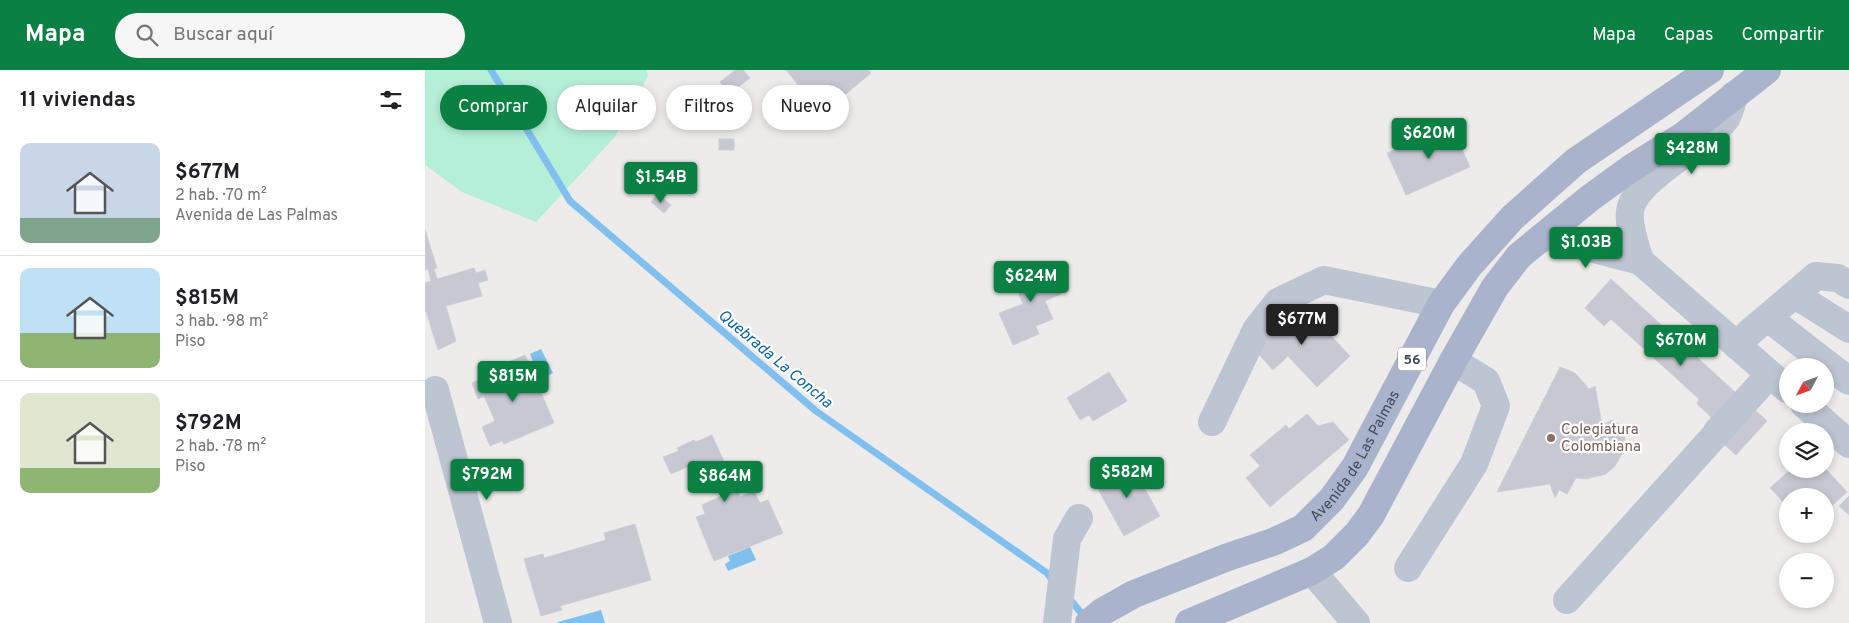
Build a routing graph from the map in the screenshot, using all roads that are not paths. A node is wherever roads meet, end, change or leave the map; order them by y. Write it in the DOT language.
graph roads {
  1 [pos="1710,70"];
  2 [pos="1767,70"];
  3 [pos="1734,95"];
  4 [pos="1544,236"];
  5 [pos="1640,261"];
  6 [pos="1849,285"];
  7 [pos="1795,295"];
  8 [pos="1441,304"];
  9 [pos="1768,318"];
  10 [pos="1849,329"];
  11 [pos="1737,346"];
  12 [pos="1453,361"];
  13 [pos="1849,381"];
  14 [pos="1779,382"];
  15 [pos="435,390"];
  16 [pos="1814,413"];
  17 [pos="1212,422"];
  18 [pos="1849,444"];
  19 [pos="1079,518"];
  20 [pos="1408,568"];
  21 [pos="1312,571"];
  22 [pos="1567,600"];
  23 [pos="1096,618"];
  24 [pos="498,623"];
  25 [pos="1057,623"];
  26 [pos="1189,623"];
  27 [pos="1355,623"];
  1 -- 8 [label="main road, Avenida de Las Palmas / 56"];
  2 -- 3 [label="main road, 56"];
  3 -- 4 [label="main road, 56"];
  3 -- 5 [label="street"];
  4 -- 5 [label="street"];
  4 -- 12 [label="main road, 56"];
  5 -- 11 [label="street"];
  6 -- 7 [label="street"];
  7 -- 9 [label="street"];
  7 -- 10 [label="street"];
  8 -- 17 [label="street"];
  8 -- 23 [label="main road, Avenida de Las Palmas / 56"];
  9 -- 11 [label="street"];
  9 -- 13 [label="street"];
  11 -- 14 [label="street"];
  12 -- 20 [label="street"];
  12 -- 21 [label="main road, 56"];
  14 -- 22 [label="street"];
  15 -- 24 [label="street"];
  16 -- 18 [label="street"];
  19 -- 25 [label="street"];
  21 -- 26 [label="main road, 56"];
  21 -- 27 [label="street"];
}
